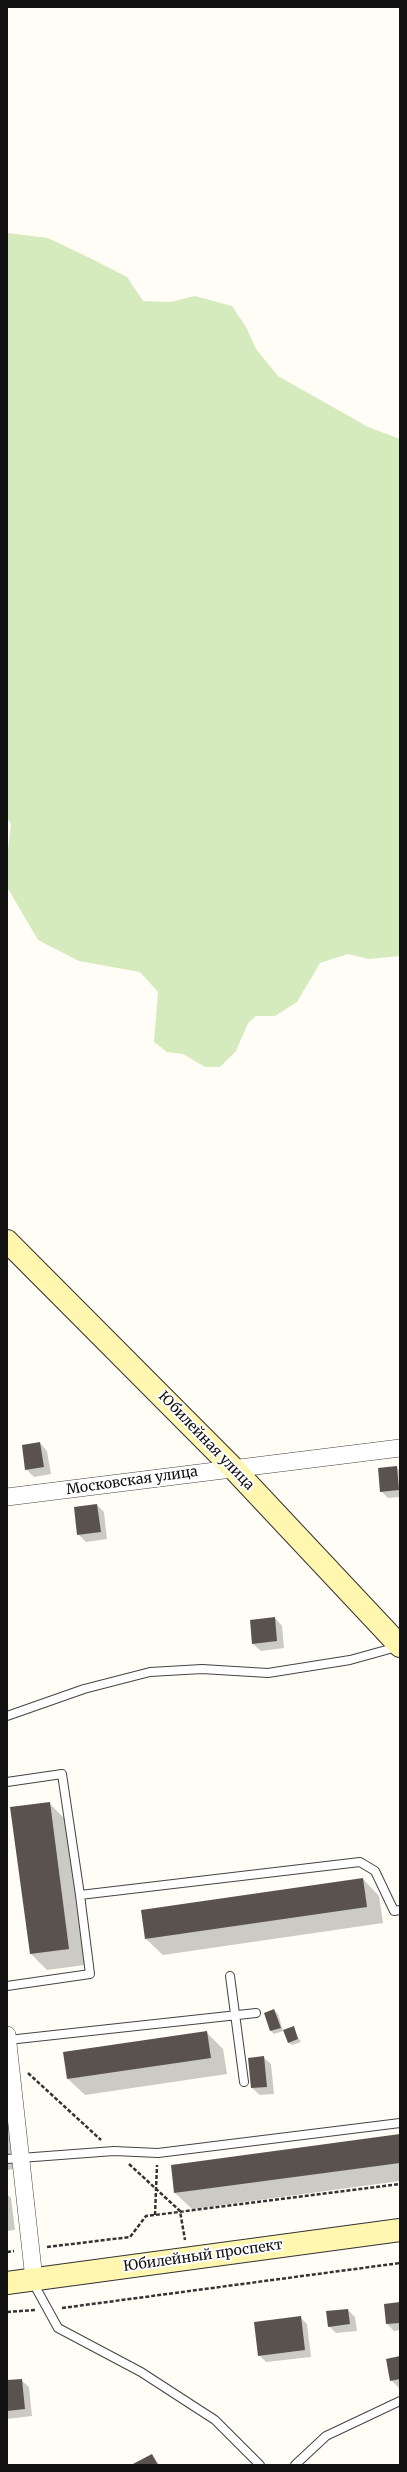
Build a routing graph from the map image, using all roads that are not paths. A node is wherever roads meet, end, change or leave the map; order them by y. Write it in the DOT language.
graph roads {
  1 [pos="7,1241"];
  2 [pos="400,1448"];
  3 [pos="232,1467"];
  4 [pos="7,1497"];
  5 [pos="400,1646"];
  6 [pos="7,1716"];
  7 [pos="7,1782"];
  8 [pos="80,1895"];
  9 [pos="400,1910"];
  10 [pos="230,1976"];
  11 [pos="7,1986"];
  12 [pos="256,2013"];
  13 [pos="235,2016"];
  14 [pos="7,2035"];
  15 [pos="8,2048"];
  16 [pos="244,2082"];
  17 [pos="400,2123"];
  18 [pos="13,2158"];
  19 [pos="400,2230"];
  20 [pos="34,2279"];
  21 [pos="7,2283"];
  22 [pos="400,2401"];
  23 [pos="260,2465"];
  24 [pos="295,2465"];
  1 -- 3 [label="main road, Юбилейная улица"];
  2 -- 3 [label="street, Московская улица"];
  3 -- 4 [label="street, Московская улица"];
  3 -- 5 [label="main road, Юбилейная улица"];
  5 -- 6 [label="lane"];
  7 -- 8 [label="lane"];
  8 -- 9 [label="lane"];
  8 -- 11 [label="lane"];
  10 -- 13 [label="lane"];
  12 -- 13 [label="lane"];
  13 -- 15 [label="lane"];
  13 -- 16 [label="lane"];
  14 -- 15 [label="street"];
  15 -- 18 [label="street"];
  17 -- 18 [label="lane"];
  18 -- 20 [label="street"];
  19 -- 20 [label="main road, Юбилейный проспект"];
  20 -- 21 [label="main road, Юбилейный проспект"];
  20 -- 23 [label="lane"];
  22 -- 24 [label="lane"];
}
